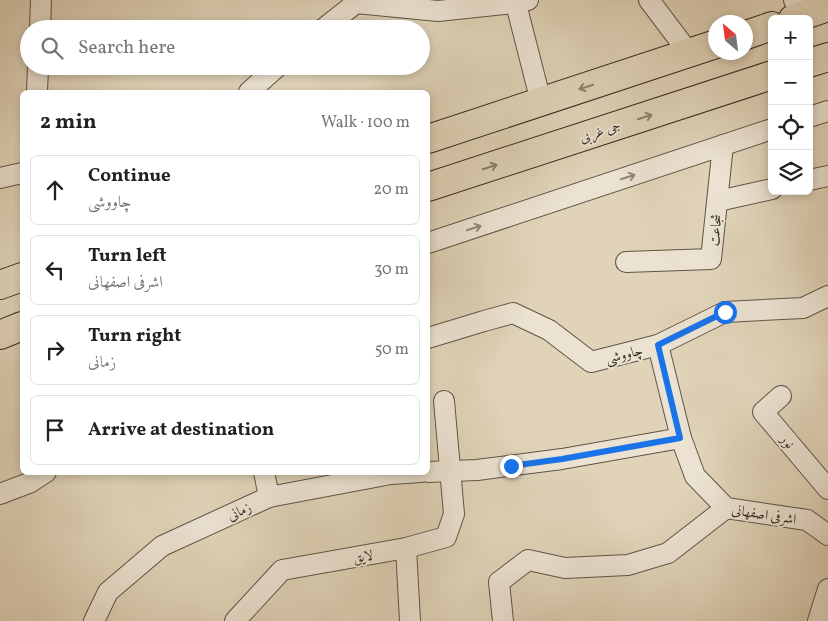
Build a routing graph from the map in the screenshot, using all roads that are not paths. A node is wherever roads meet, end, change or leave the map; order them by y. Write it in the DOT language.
graph roads {
  1 [pos="41,0"];
  2 [pos="649,0"];
  3 [pos="520,1"];
  4 [pos="356,2"];
  5 [pos="40,20"];
  6 [pos="334,20"];
  7 [pos="768,27"];
  8 [pos="753,32"];
  9 [pos="708,47"];
  10 [pos="689,53"];
  11 [pos="828,57"];
  12 [pos="813,62"];
  13 [pos="38,75"];
  14 [pos="268,75"];
  15 [pos="768,76"];
  16 [pos="38,90"];
  17 [pos="251,90"];
  18 [pos="541,102"];
  19 [pos="828,111"];
  20 [pos="813,116"];
  21 [pos="768,131"];
  22 [pos="430,138"];
  23 [pos="723,146"];
  24 [pos="20,173"];
  25 [pos="828,176"];
  26 [pos="0,178"];
  27 [pos="813,179"];
  28 [pos="430,187"];
  29 [pos="768,190"];
  30 [pos="718,201"];
  31 [pos="430,242"];
  32 [pos="626,262"];
  33 [pos="20,278"];
  34 [pos="0,285"];
  35 [pos="828,296"];
  36 [pos="20,327"];
  37 [pos="0,335"];
  38 [pos="430,337"];
  39 [pos="658,345"];
  40 [pos="781,396"];
  41 [pos="444,401"];
  42 [pos="680,438"];
  43 [pos="451,471"];
  44 [pos="430,472"];
  45 [pos="41,475"];
  46 [pos="265,475"];
  47 [pos="386,475"];
  48 [pos="828,489"];
  49 [pos="0,494"];
  50 [pos="269,497"];
  51 [pos="726,508"];
  52 [pos="828,535"];
  53 [pos="406,548"];
  54 [pos="828,589"];
  55 [pos="94,621"];
  56 [pos="235,621"];
  57 [pos="410,621"];
  58 [pos="503,621"];
  59 [pos="818,621"];
  1 -- 5 [label="street"];
  2 -- 10 [label="street"];
  3 -- 4 [label="street"];
  3 -- 18 [label="street"];
  4 -- 6 [label="street"];
  7 -- 8 [label="main road"];
  9 -- 10 [label="main road"];
  10 -- 18 [label="main road, one-way"];
  11 -- 12 [label="main road"];
  13 -- 16 [label="street"];
  14 -- 17 [label="street"];
  28 -- 15 [label="main road, جی غربی, one-way"];
  18 -- 22 [label="main road"];
  19 -- 20 [label="street"];
  21 -- 23 [label="street"];
  23 -- 30 [label="street, شجاعت"];
  31 -- 23 [label="street, one-way"];
  24 -- 26 [label="street"];
  25 -- 27 [label="street"];
  29 -- 30 [label="street"];
  30 -- 32 [label="street, شجاعت"];
  33 -- 34 [label="main road"];
  35 -- 39 [label="street, چاووشی"];
  36 -- 37 [label="main road"];
  38 -- 39 [label="street, چاووشی"];
  39 -- 42 [label="street, اشرفی اصفهانی"];
  40 -- 48 [label="street, نور"];
  41 -- 43 [label="street"];
  42 -- 43 [label="street"];
  42 -- 51 [label="street, اشرفی اصفهانی"];
  43 -- 44 [label="street"];
  43 -- 53 [label="street, لایق"];
  45 -- 49 [label="street"];
  46 -- 50 [label="street"];
  47 -- 50 [label="street, زمانی"];
  50 -- 55 [label="street, زمانی"];
  51 -- 52 [label="street, اشرفی اصفهانی"];
  51 -- 58 [label="street"];
  53 -- 56 [label="street, لایق"];
  53 -- 57 [label="street"];
  54 -- 59 [label="street"];
}
